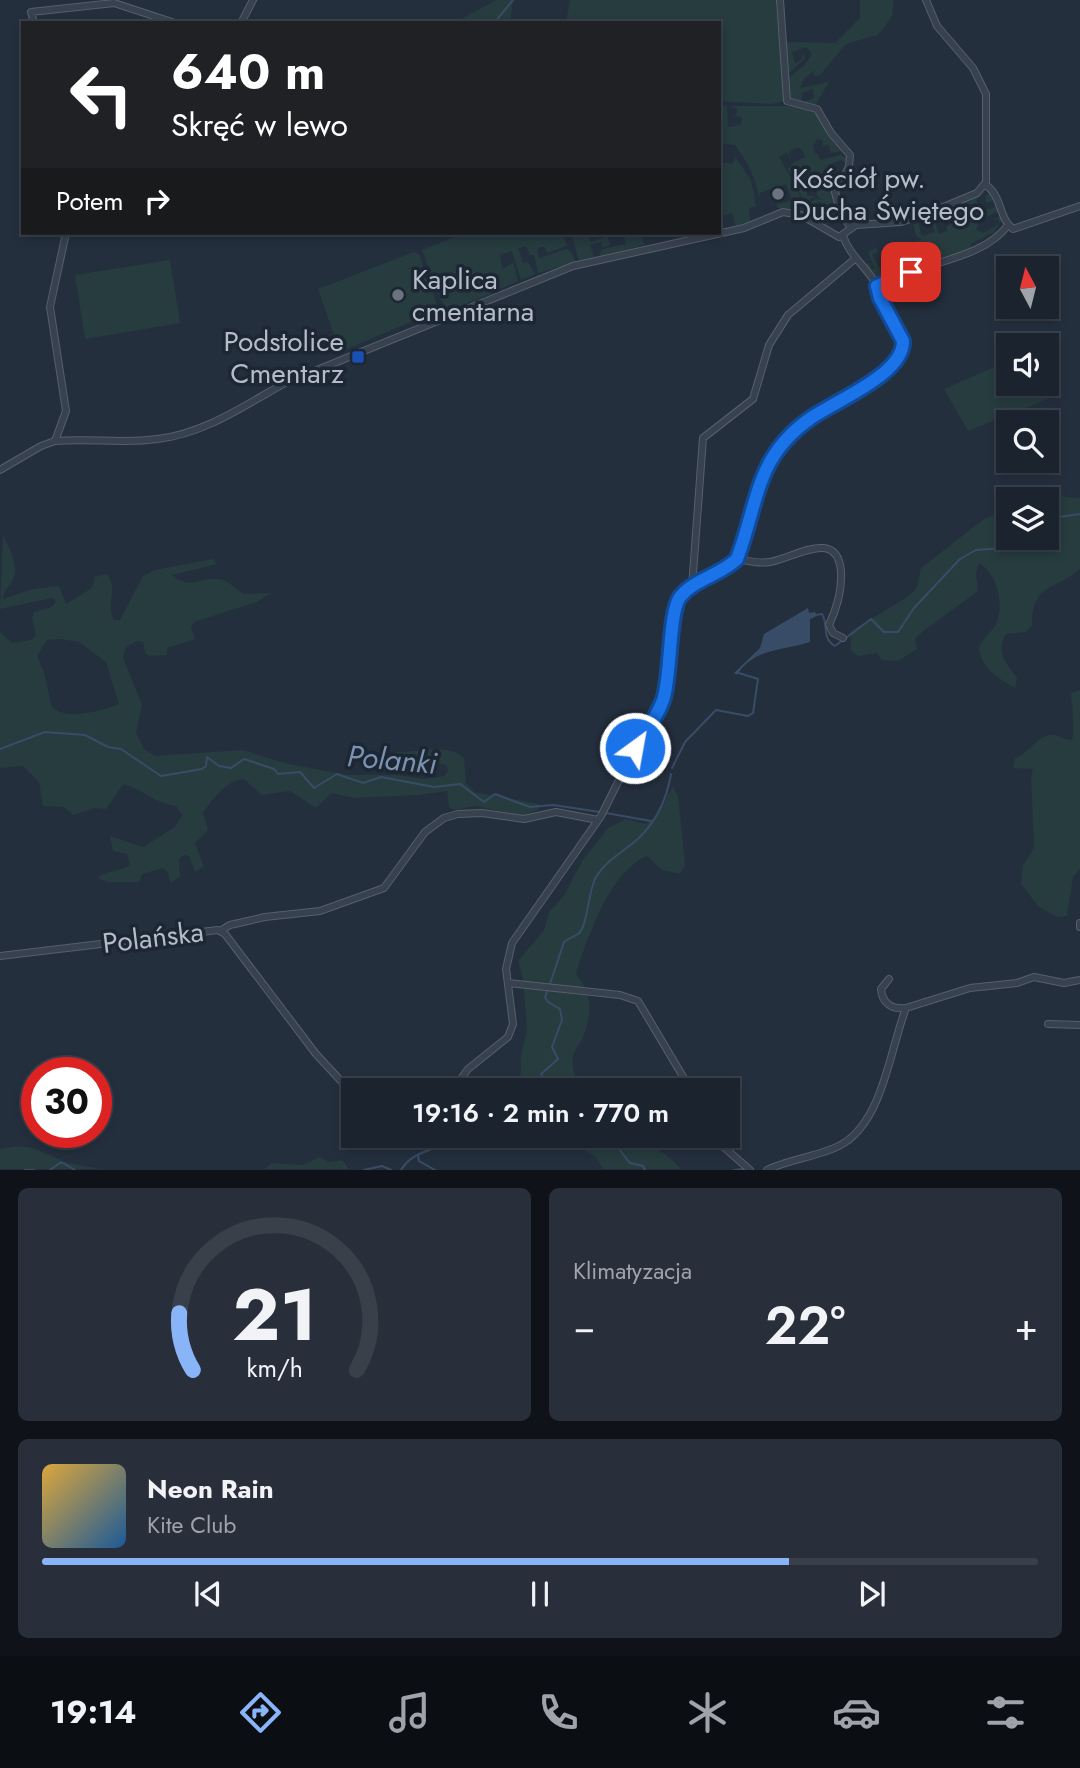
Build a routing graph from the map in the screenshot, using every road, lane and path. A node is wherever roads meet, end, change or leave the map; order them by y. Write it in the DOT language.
graph roads {
  1 [pos="253,0"];
  2 [pos="780,0"];
  3 [pos="926,0"];
  4 [pos="33,21"];
  5 [pos="169,21"];
  6 [pos="242,21"];
  7 [pos="986,185"];
  8 [pos="1080,206"];
  9 [pos="1008,225"];
  10 [pos="850,228"];
  11 [pos="721,233"];
  12 [pos="65,235"];
  13 [pos="712,235"];
  14 [pos="842,236"];
  15 [pos="856,258"];
  16 [pos="877,286"];
  17 [pos="55,441"];
  18 [pos="0,470"];
  19 [pos="737,559"];
  20 [pos="692,587"];
  21 [pos="844,638"];
  22 [pos="598,820"];
  23 [pos="220,931"];
  24 [pos="0,956"];
  25 [pos="890,979"];
  26 [pos="1080,980"];
  27 [pos="508,983"];
  28 [pos="906,1008"];
  29 [pos="1048,1024"];
  30 [pos="1080,1025"];
  31 [pos="462,1078"];
  32 [pos="684,1078"];
  33 [pos="341,1081"];
  34 [pos="725,1148"];
  35 [pos="750,1170"];
  36 [pos="767,1170"];
  1 -- 6 [label="street"];
  2 -- 10 [label="street"];
  3 -- 7 [label="street"];
  4 -- 5 [label="street"];
  7 -- 9 [label="street"];
  7 -- 10 [label="street"];
  8 -- 9 [label="street"];
  9 -- 16 [label="street"];
  10 -- 14 [label="street"];
  11 -- 14 [label="street"];
  12 -- 17 [label="street"];
  13 -- 17 [label="street"];
  14 -- 15 [label="street"];
  15 -- 16 [label="street"];
  15 -- 20 [label="street"];
  16 -- 19 [label="street"];
  17 -- 18 [label="street"];
  19 -- 20 [label="street"];
  19 -- 21 [label="street"];
  20 -- 22 [label="street"];
  22 -- 23 [label="street"];
  22 -- 27 [label="street"];
  23 -- 24 [label="street, Polańska"];
  23 -- 33 [label="street, Polańska"];
  25 -- 28 [label="street"];
  26 -- 28 [label="street"];
  27 -- 31 [label="street"];
  27 -- 32 [label="street"];
  28 -- 36 [label="street"];
  29 -- 30 [label="street"];
  34 -- 35 [label="street"];
}
